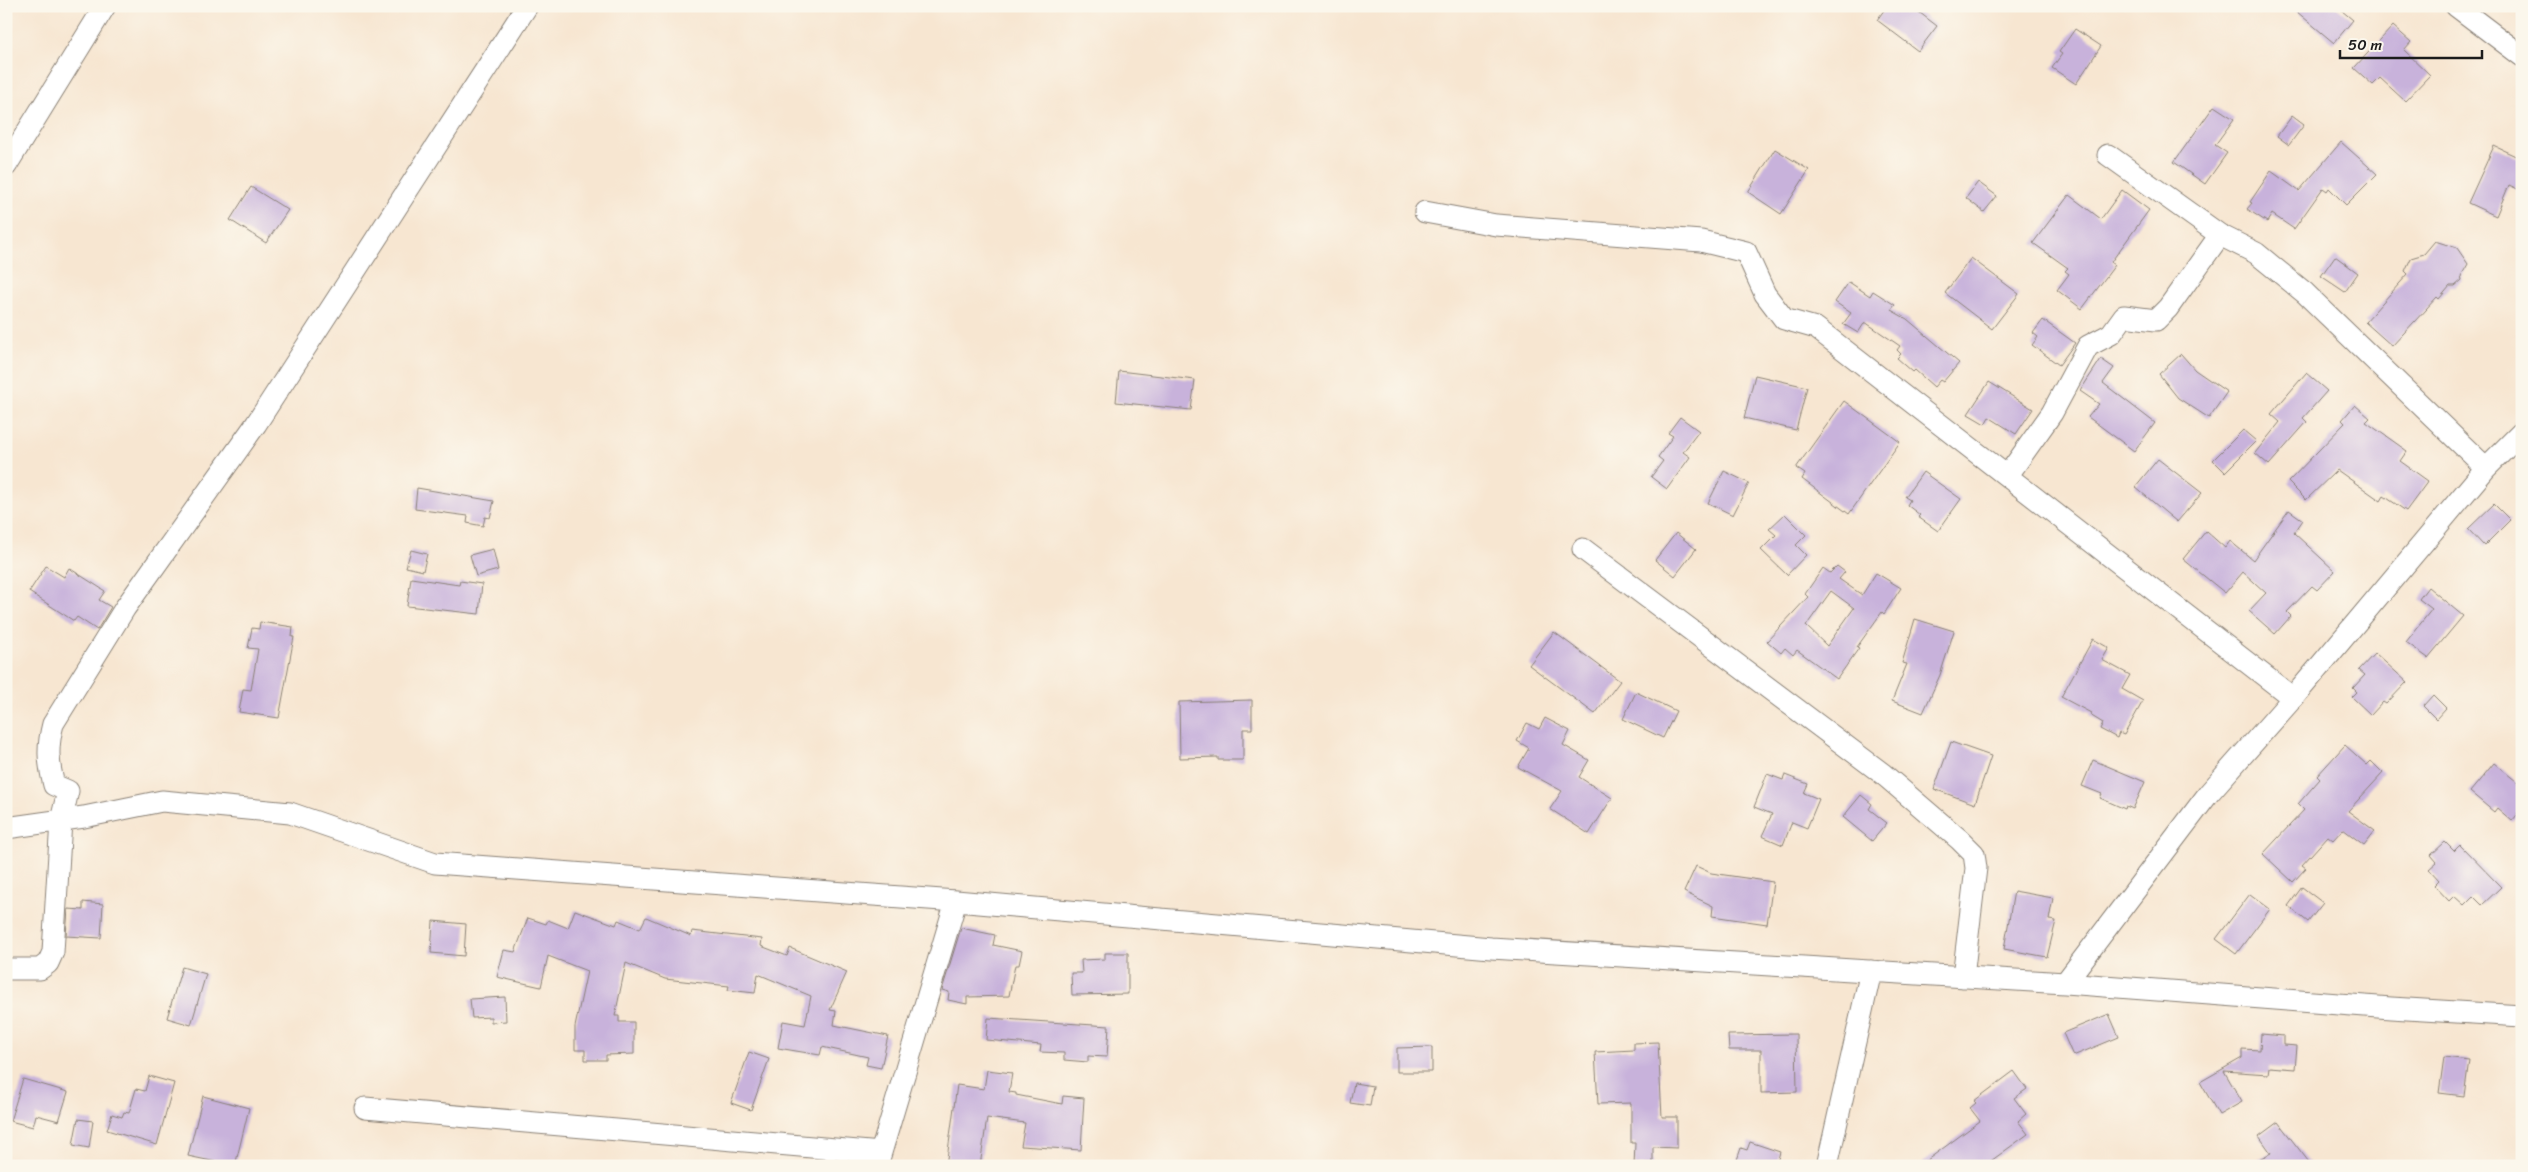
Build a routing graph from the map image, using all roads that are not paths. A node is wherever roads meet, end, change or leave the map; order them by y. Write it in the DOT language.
graph roads {
  1 [pos="105,6"];
  2 [pos="527,6"];
  3 [pos="2456,6"];
  4 [pos="2522,56"];
  5 [pos="2108,155"];
  6 [pos="6,166"];
  7 [pos="1425,212"];
  8 [pos="2220,235"];
  9 [pos="2522,432"];
  10 [pos="2486,468"];
  11 [pos="2008,475"];
  12 [pos="1583,549"];
  13 [pos="2293,698"];
  14 [pos="61,821"];
  15 [pos="6,828"];
  16 [pos="956,901"];
  17 [pos="6,970"];
  18 [pos="1871,971"];
  19 [pos="1963,977"];
  20 [pos="2065,983"];
  21 [pos="2522,1016"];
  22 [pos="365,1108"];
  23 [pos="879,1159"];
  24 [pos="1827,1166"];
  1 -- 6 [label="street"];
  2 -- 14 [label="street"];
  3 -- 4 [label="street"];
  5 -- 8 [label="street"];
  7 -- 11 [label="street"];
  8 -- 10 [label="street"];
  8 -- 11 [label="street"];
  9 -- 10 [label="street"];
  10 -- 13 [label="street"];
  11 -- 13 [label="street"];
  12 -- 19 [label="street"];
  13 -- 20 [label="street"];
  14 -- 15 [label="street"];
  14 -- 16 [label="street"];
  14 -- 17 [label="street"];
  16 -- 18 [label="street"];
  16 -- 23 [label="street"];
  18 -- 19 [label="street"];
  18 -- 24 [label="street"];
  19 -- 20 [label="street"];
  20 -- 21 [label="street"];
  22 -- 23 [label="street"];
}
